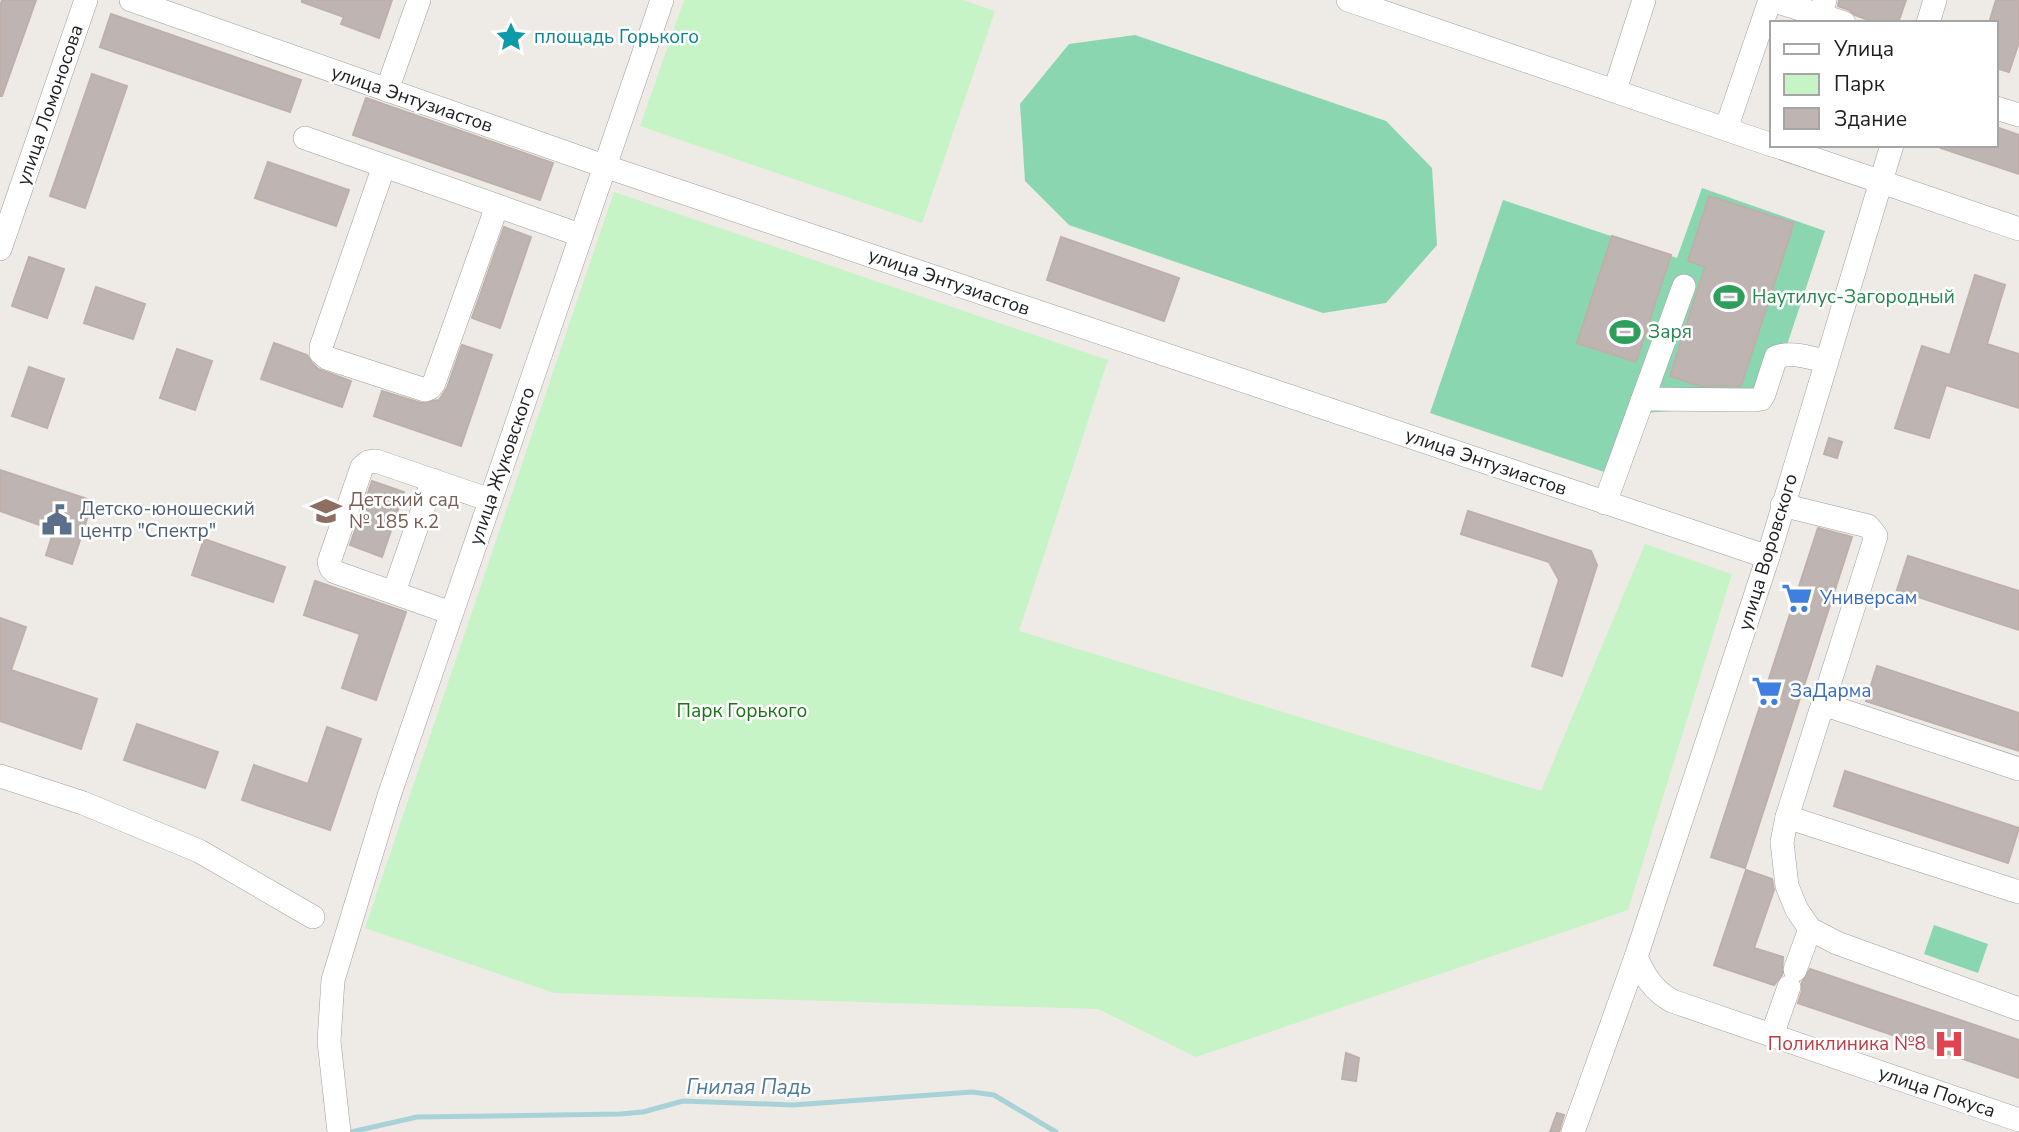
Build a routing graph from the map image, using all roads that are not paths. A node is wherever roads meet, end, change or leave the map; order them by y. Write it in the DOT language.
graph roads {
  1 [pos="86,0"];
  2 [pos="131,0"];
  3 [pos="418,0"];
  4 [pos="662,0"];
  5 [pos="1644,0"];
  6 [pos="1771,0"];
  7 [pos="1935,0"];
  8 [pos="1353,1"];
  9 [pos="1822,8"];
  10 [pos="1841,21"];
  11 [pos="1929,21"];
  12 [pos="387,90"];
  13 [pos="1615,90"];
  14 [pos="1998,109"];
  15 [pos="2019,115"];
  16 [pos="1726,129"];
  17 [pos="305,138"];
  18 [pos="1770,144"];
  19 [pos="1779,147"];
  20 [pos="1891,147"];
  21 [pos="384,166"];
  22 [pos="604,166"];
  23 [pos="1881,183"];
  24 [pos="497,206"];
  25 [pos="2019,229"];
  26 [pos="580,235"];
  27 [pos="0,249"];
  28 [pos="1684,286"];
  29 [pos="1826,361"];
  30 [pos="1643,399"];
  31 [pos="433,480"];
  32 [pos="490,500"];
  33 [pos="1605,503"];
  34 [pos="1782,505"];
  35 [pos="1768,557"];
  36 [pos="394,592"];
  37 [pos="451,612"];
  38 [pos="1823,704"];
  39 [pos="2019,769"];
  40 [pos="0,776"];
  41 [pos="1787,817"];
  42 [pos="2019,892"];
  43 [pos="313,917"];
  44 [pos="1810,929"];
  45 [pos="1636,957"];
  46 [pos="2019,1009"];
  47 [pos="1772,1035"];
  48 [pos="2019,1120"];
  49 [pos="339,1132"];
  50 [pos="1573,1132"];
  1 -- 27 [label="street, улица Ломоносова"];
  2 -- 12 [label="street, улица Энтузиастов"];
  3 -- 12 [label="street"];
  4 -- 22 [label="street, улица Жуковского"];
  5 -- 13 [label="street"];
  6 -- 9 [label="street"];
  6 -- 16 [label="street"];
  7 -- 11 [label="street"];
  8 -- 13 [label="street"];
  9 -- 10 [label="street"];
  12 -- 22 [label="street, улица Энтузиастов"];
  13 -- 16 [label="street"];
  14 -- 15 [label="street"];
  16 -- 18 [label="street"];
  17 -- 21 [label="street"];
  19 -- 23 [label="street"];
  20 -- 23 [label="street, улица Воровского"];
  21 -- 24 [label="street"];
  21 -- 24 [label="street"];
  22 -- 26 [label="street, улица Жуковского"];
  22 -- 33 [label="street, улица Энтузиастов"];
  23 -- 25 [label="street"];
  23 -- 29 [label="street, улица Воровского"];
  24 -- 26 [label="street"];
  26 -- 32 [label="street, улица Жуковского"];
  28 -- 30 [label="street"];
  29 -- 30 [label="street"];
  29 -- 34 [label="street, улица Воровского"];
  30 -- 33 [label="street"];
  31 -- 32 [label="street"];
  31 -- 36 [label="street"];
  31 -- 36 [label="street"];
  32 -- 37 [label="street, улица Жуковского"];
  33 -- 35 [label="street, улица Энтузиастов"];
  34 -- 35 [label="street, улица Воровского"];
  34 -- 38 [label="street"];
  35 -- 45 [label="street, улица Воровского"];
  36 -- 37 [label="street"];
  37 -- 49 [label="street, улица Жуковского"];
  38 -- 39 [label="street"];
  38 -- 41 [label="street"];
  40 -- 43 [label="street"];
  41 -- 42 [label="street"];
  41 -- 44 [label="street"];
  44 -- 46 [label="street"];
  44 -- 47 [label="street"];
  45 -- 47 [label="street, улица Покуса"];
  45 -- 50 [label="street, улица Воровского"];
  47 -- 48 [label="street, улица Покуса"];
}
